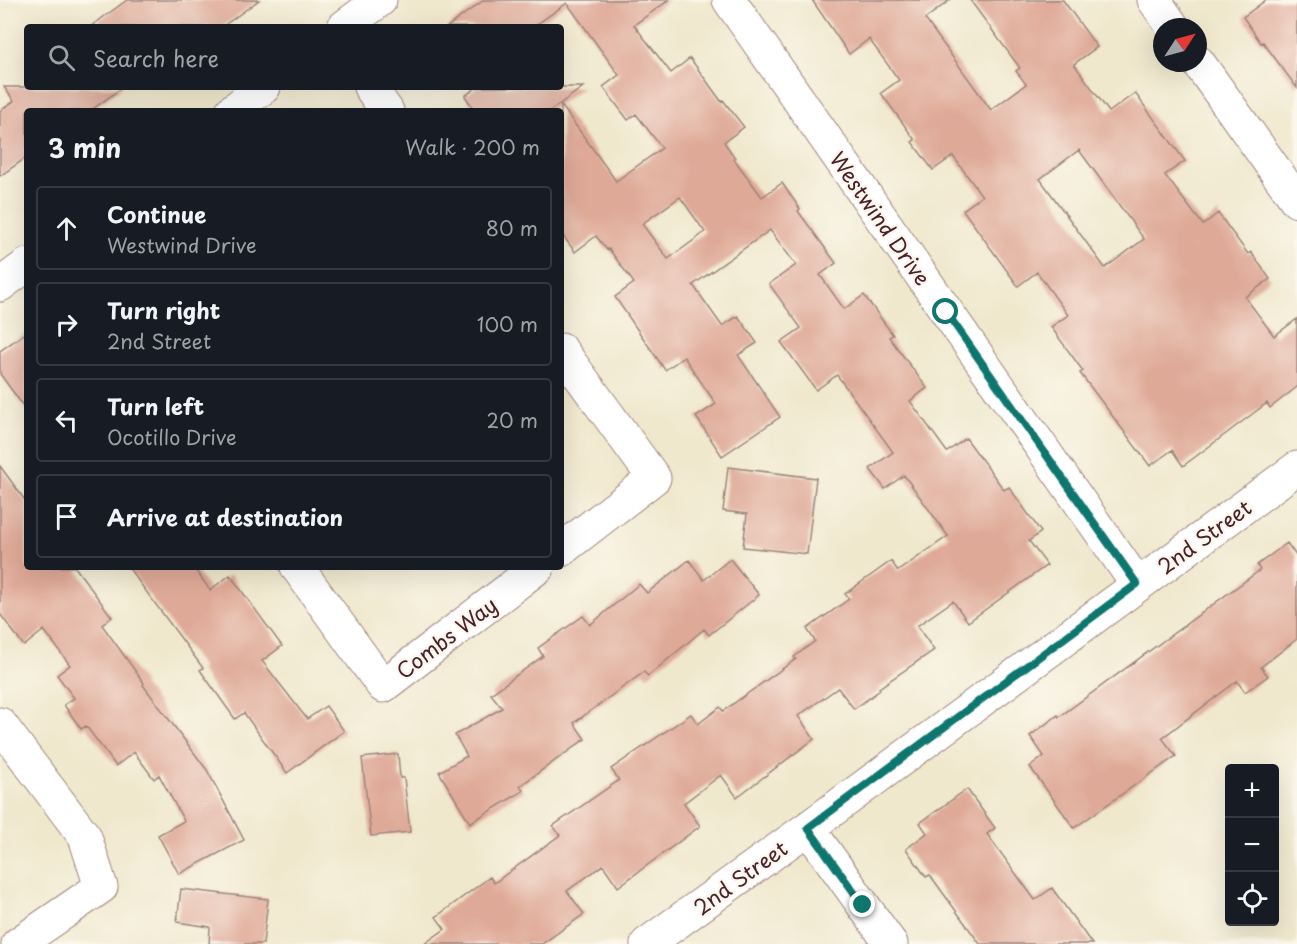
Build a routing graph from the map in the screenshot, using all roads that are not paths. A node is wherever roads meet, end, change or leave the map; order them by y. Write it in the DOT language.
graph roads {
  1 [pos="380,0"];
  2 [pos="729,0"];
  3 [pos="1154,0"];
  4 [pos="1167,18"];
  5 [pos="348,24"];
  6 [pos="1205,72"];
  7 [pos="260,90"];
  8 [pos="372,90"];
  9 [pos="236,108"];
  10 [pos="385,108"];
  11 [pos="1297,201"];
  12 [pos="24,267"];
  13 [pos="0,285"];
  14 [pos="564,354"];
  15 [pos="1297,468"];
  16 [pos="564,548"];
  17 [pos="299,570"];
  18 [pos="534,570"];
  19 [pos="1137,584"];
  20 [pos="0,724"];
  21 [pos="808,828"];
  22 [pos="18,944"];
  23 [pos="647,944"];
  24 [pos="891,944"];
  1 -- 5 [label="street"];
  2 -- 19 [label="street, Westwind Drive"];
  3 -- 4 [label="street"];
  6 -- 11 [label="street"];
  7 -- 9 [label="street"];
  8 -- 10 [label="street"];
  12 -- 13 [label="street"];
  14 -- 16 [label="street"];
  15 -- 19 [label="street, 2nd Street"];
  17 -- 18 [label="street, Combs Way"];
  19 -- 21 [label="street, 2nd Street"];
  20 -- 22 [label="street"];
  21 -- 23 [label="street, 2nd Street"];
  21 -- 24 [label="street"];
}
